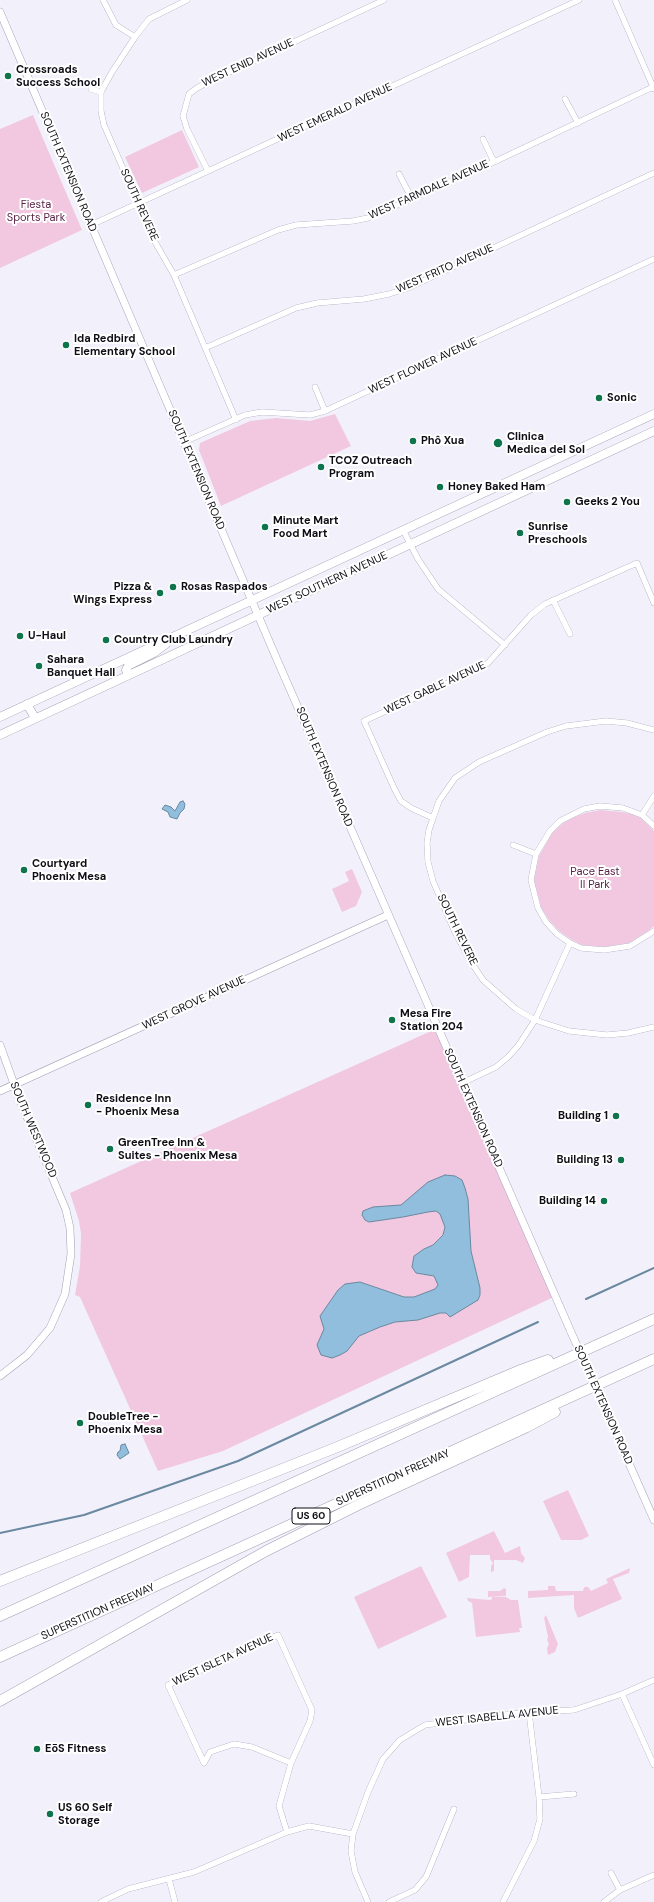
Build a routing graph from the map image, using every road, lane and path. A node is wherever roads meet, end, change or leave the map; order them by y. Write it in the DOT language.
graph roads {
  1 [pos="103,0"];
  2 [pos="187,0"];
  3 [pos="384,0"];
  4 [pos="579,0"];
  5 [pos="615,0"];
  6 [pos="0,12"];
  7 [pos="135,37"];
  8 [pos="654,88"];
  9 [pos="91,89"];
  10 [pos="101,92"];
  11 [pos="565,99"];
  12 [pos="578,123"];
  13 [pos="483,139"];
  14 [pos="494,162"];
  15 [pos="208,171"];
  16 [pos="654,173"];
  17 [pos="399,174"];
  18 [pos="412,199"];
  19 [pos="139,204"];
  20 [pos="91,225"];
  21 [pos="654,259"];
  22 [pos="174,275"];
  23 [pos="205,348"];
  24 [pos="315,387"];
  25 [pos="325,411"];
  26 [pos="654,414"];
  27 [pos="236,420"];
  28 [pos="654,431"];
  29 [pos="184,442"];
  30 [pos="403,530"];
  31 [pos="410,544"];
  32 [pos="252,600"];
  33 [pos="553,600"];
  34 [pos="654,603"];
  35 [pos="258,615"];
  36 [pos="179,634"];
  37 [pos="570,634"];
  38 [pos="505,644"];
  39 [pos="128,676"];
  40 [pos="27,704"];
  41 [pos="0,717"];
  42 [pos="35,718"];
  43 [pos="654,730"];
  44 [pos="0,735"];
  45 [pos="654,796"];
  46 [pos="642,816"];
  47 [pos="433,818"];
  48 [pos="654,826"];
  49 [pos="513,845"];
  50 [pos="536,854"];
  51 [pos="388,915"];
  52 [pos="654,930"];
  53 [pos="570,943"];
  54 [pos="535,1020"];
  55 [pos="654,1027"];
  56 [pos="0,1045"];
  57 [pos="462,1083"];
  58 [pos="14,1085"];
  59 [pos="0,1091"];
  60 [pos="654,1319"];
  61 [pos="607,1340"];
  62 [pos="654,1359"];
  63 [pos="622,1374"];
  64 [pos="0,1376"];
  65 [pos="654,1520"];
  66 [pos="0,1581"];
  67 [pos="0,1616"];
  68 [pos="0,1657"];
  69 [pos="654,1680"];
  70 [pos="622,1694"];
  71 [pos="0,1701"];
  72 [pos="529,1712"];
  73 [pos="291,1763"];
  74 [pos="654,1765"];
  75 [pos="574,1794"];
  76 [pos="539,1797"];
  77 [pos="454,1809"];
  78 [pos="287,1832"];
  79 [pos="353,1834"];
  80 [pos="611,1873"];
  81 [pos="654,1875"];
  82 [pos="170,1879"];
  83 [pos="620,1890"];
  84 [pos="101,1902"];
  85 [pos="175,1902"];
  86 [pos="368,1902"];
  87 [pos="388,1902"];
  88 [pos="503,1902"];
  89 [pos="604,1902"];
  1 -- 7 [label="street"];
  2 -- 7 [label="street, SOUTH REVERE"];
  3 -- 15 [label="street, WEST ENID AVENUE"];
  4 -- 15 [label="street, WEST EMERALD AVENUE"];
  5 -- 8 [label="street"];
  6 -- 20 [label="street, SOUTH EXTENSION ROAD"];
  7 -- 10 [label="street, SOUTH REVERE"];
  8 -- 12 [label="street, WEST FARMDALE AVENUE"];
  9 -- 10 [label="street"];
  10 -- 19 [label="street, SOUTH REVERE"];
  11 -- 12 [label="street"];
  12 -- 14 [label="street, WEST FARMDALE AVENUE"];
  13 -- 14 [label="street"];
  14 -- 18 [label="street, WEST FARMDALE AVENUE"];
  15 -- 19 [label="street, WEST EMERALD AVENUE"];
  16 -- 23 [label="street, WEST FRITO AVENUE"];
  17 -- 18 [label="street"];
  18 -- 22 [label="street, WEST FARMDALE AVENUE"];
  19 -- 20 [label="street, WEST EMERALD AVENUE"];
  19 -- 22 [label="street, SOUTH REVERE"];
  20 -- 29 [label="street, SOUTH EXTENSION ROAD"];
  21 -- 25 [label="street, WEST FLOWER AVENUE"];
  22 -- 23 [label="street, SOUTH REVERE"];
  23 -- 27 [label="street, SOUTH REVERE"];
  24 -- 25 [label="street"];
  25 -- 27 [label="street, WEST FLOWER AVENUE"];
  26 -- 30 [label="main road, WEST SOUTHERN AVENUE"];
  27 -- 29 [label="street, WEST FLOWER AVENUE"];
  28 -- 31 [label="main road, WEST SOUTHERN AVENUE"];
  29 -- 32 [label="street, SOUTH EXTENSION ROAD"];
  30 -- 31 [label="street"];
  30 -- 32 [label="main road, WEST SOUTHERN AVENUE"];
  31 -- 35 [label="main road, WEST SOUTHERN AVENUE"];
  31 -- 38 [label="street"];
  32 -- 35 [label="street, SOUTH EXTENSION ROAD"];
  32 -- 36 [label="main road, WEST SOUTHERN AVENUE"];
  33 -- 34 [label="street, WEST GABLE AVENUE"];
  33 -- 37 [label="street"];
  33 -- 38 [label="street, WEST GABLE AVENUE"];
  35 -- 39 [label="main road, WEST SOUTHERN AVENUE"];
  35 -- 51 [label="street, SOUTH EXTENSION ROAD"];
  36 -- 39 [label="main road"];
  36 -- 40 [label="main road, WEST SOUTHERN AVENUE"];
  38 -- 47 [label="street, WEST GABLE AVENUE"];
  39 -- 42 [label="main road, WEST SOUTHERN AVENUE"];
  40 -- 41 [label="main road, WEST SOUTHERN AVENUE"];
  40 -- 42 [label="main road"];
  42 -- 44 [label="main road, WEST SOUTHERN AVENUE"];
  43 -- 47 [label="street, SOUTH REVERE"];
  45 -- 46 [label="street"];
  46 -- 48 [label="street"];
  46 -- 50 [label="street"];
  47 -- 54 [label="street, SOUTH REVERE"];
  49 -- 50 [label="street"];
  50 -- 53 [label="street"];
  51 -- 57 [label="street, SOUTH EXTENSION ROAD"];
  51 -- 58 [label="street, WEST GROVE AVENUE"];
  52 -- 53 [label="street"];
  53 -- 54 [label="street"];
  54 -- 55 [label="street, SOUTH REVERE"];
  54 -- 57 [label="street"];
  56 -- 58 [label="street, SOUTH WESTWOOD"];
  57 -- 65 [label="street, SOUTH EXTENSION ROAD, bridge"];
  58 -- 59 [label="street, WEST GROVE AVENUE"];
  58 -- 64 [label="street, SOUTH WESTWOOD"];
  60 -- 61 [label="highway"];
  61 -- 66 [label="highway"];
  61 -- 67 [label="highway"];
  62 -- 63 [label="highway, SUPERSTITION FREEWAY / US 60"];
  63 -- 68 [label="highway, SUPERSTITION FREEWAY / US 60"];
  63 -- 71 [label="highway"];
  69 -- 70 [label="street, WEST ISABELLA AVENUE"];
  70 -- 72 [label="street, WEST ISABELLA AVENUE"];
  70 -- 74 [label="street"];
  72 -- 76 [label="street"];
  72 -- 79 [label="street, WEST ISABELLA AVENUE"];
  73 -- 73 [label="street, WEST ISLETA AVENUE"];
  73 -- 78 [label="street"];
  75 -- 76 [label="street"];
  76 -- 88 [label="street"];
  77 -- 87 [label="street"];
  78 -- 79 [label="street"];
  78 -- 82 [label="street"];
  79 -- 86 [label="street"];
  80 -- 83 [label="street"];
  81 -- 83 [label="street"];
  82 -- 84 [label="street"];
  82 -- 85 [label="street"];
  83 -- 89 [label="street"];
}
